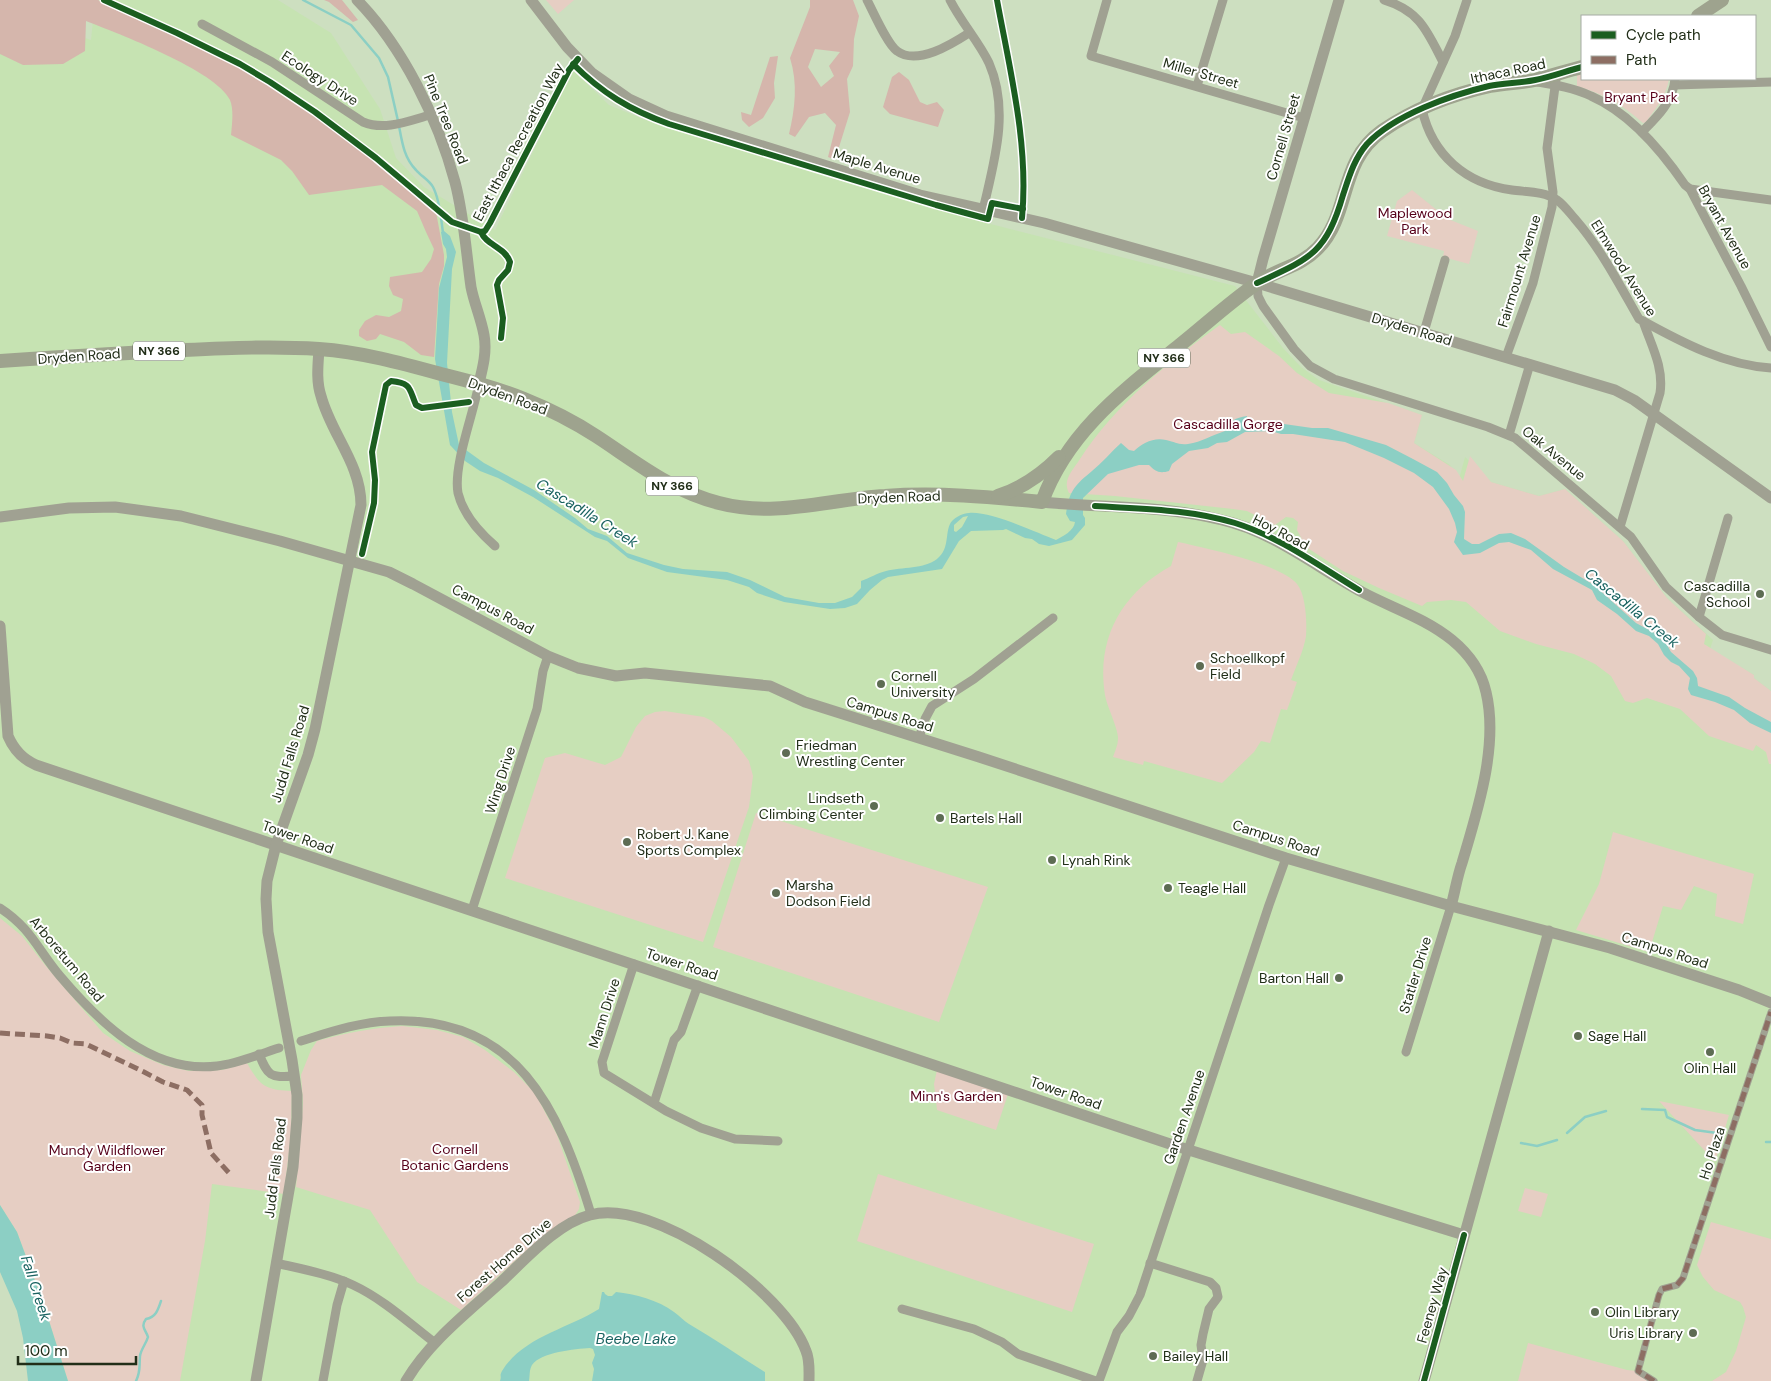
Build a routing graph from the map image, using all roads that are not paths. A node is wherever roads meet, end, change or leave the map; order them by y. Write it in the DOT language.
graph roads {
  1 [pos="357,0"];
  2 [pos="531,0"];
  3 [pos="867,0"];
  4 [pos="950,0"];
  5 [pos="1107,0"];
  6 [pos="1223,0"];
  7 [pos="1339,0"];
  8 [pos="1384,0"];
  9 [pos="1467,0"];
  10 [pos="1722,0"];
  11 [pos="1700,15"];
  12 [pos="202,24"];
  13 [pos="969,33"];
  14 [pos="1443,62"];
  15 [pos="1581,67"];
  16 [pos="1556,79"];
  17 [pos="1675,82"];
  18 [pos="1771,82"];
  19 [pos="1197,86"];
  20 [pos="1422,109"];
  21 [pos="430,115"];
  22 [pos="1304,118"];
  23 [pos="1642,132"];
  24 [pos="1690,189"];
  25 [pos="1553,197"];
  26 [pos="1771,200"];
  27 [pos="983,210"];
  28 [pos="1445,260"];
  29 [pos="1257,283"];
  30 [pos="1643,322"];
  31 [pos="1424,332"];
  32 [pos="1771,347"];
  33 [pos="319,349"];
  34 [pos="1506,357"];
  35 [pos="0,361"];
  36 [pos="1530,364"];
  37 [pos="1771,368"];
  38 [pos="479,383"];
  39 [pos="1654,414"];
  40 [pos="1509,434"];
  41 [pos="1077,440"];
  42 [pos="993,498"];
  43 [pos="1771,498"];
  44 [pos="1042,502"];
  45 [pos="0,517"];
  46 [pos="1728,518"];
  47 [pos="1620,527"];
  48 [pos="494,546"];
  49 [pos="350,561"];
  50 [pos="1053,618"];
  51 [pos="1699,618"];
  52 [pos="0,626"];
  53 [pos="1771,650"];
  54 [pos="548,656"];
  55 [pos="919,738"];
  56 [pos="276,845"];
  57 [pos="1286,858"];
  58 [pos="1451,906"];
  59 [pos="0,908"];
  60 [pos="472,910"];
  61 [pos="1549,931"];
  62 [pos="634,964"];
  63 [pos="698,985"];
  64 [pos="1771,1003"];
  65 [pos="1771,1012"];
  66 [pos="301,1041"];
  67 [pos="279,1048"];
  68 [pos="1406,1052"];
  69 [pos="259,1054"];
  70 [pos="294,1076"];
  71 [pos="654,1103"];
  72 [pos="778,1141"];
  73 [pos="1187,1149"];
  74 [pos="590,1214"];
  75 [pos="1464,1235"];
  76 [pos="276,1263"];
  77 [pos="1150,1263"];
  78 [pos="344,1281"];
  79 [pos="902,1309"];
  80 [pos="435,1342"];
  81 [pos="256,1381"];
  82 [pos="323,1381"];
  83 [pos="406,1381"];
  84 [pos="809,1381"];
  85 [pos="1098,1381"];
  86 [pos="1198,1381"];
  87 [pos="1424,1381"];
  88 [pos="1654,1381"];
  1 -- 21 [label="street, Pine Tree Road"];
  2 -- 27 [label="street, Maple Avenue"];
  3 -- 13 [label="street"];
  4 -- 13 [label="street"];
  5 -- 19 [label="street, Miller Street"];
  6 -- 19 [label="street"];
  7 -- 22 [label="street, Cornell Street"];
  8 -- 14 [label="street"];
  9 -- 14 [label="street"];
  10 -- 11 [label="main road"];
  12 -- 21 [label="street, Ecology Drive"];
  13 -- 27 [label="street"];
  14 -- 20 [label="street"];
  15 -- 16 [label="main road, Ithaca Road / NY 366"];
  16 -- 20 [label="main road, Ithaca Road / NY 366"];
  16 -- 23 [label="street, Bryant Avenue"];
  16 -- 25 [label="street, Fairmount Avenue"];
  17 -- 18 [label="street"];
  17 -- 23 [label="street"];
  19 -- 22 [label="street, Miller Street"];
  20 -- 25 [label="street"];
  20 -- 29 [label="main road, Ithaca Road / NY 366"];
  21 -- 38 [label="street, Pine Tree Road"];
  22 -- 29 [label="street, Cornell Street"];
  23 -- 24 [label="street, Bryant Avenue"];
  24 -- 26 [label="street"];
  24 -- 32 [label="street, Bryant Avenue"];
  25 -- 30 [label="street, Elmwood Avenue"];
  25 -- 34 [label="street, Fairmount Avenue"];
  27 -- 29 [label="street, Maple Avenue"];
  28 -- 31 [label="street"];
  29 -- 31 [label="street, Dryden Road"];
  29 -- 40 [label="street, Oak Avenue"];
  29 -- 41 [label="main road, Dryden Road / NY 366"];
  30 -- 37 [label="street"];
  30 -- 39 [label="street, Elmwood Avenue"];
  31 -- 34 [label="street, Dryden Road"];
  33 -- 35 [label="main road, Dryden Road / NY 366"];
  33 -- 38 [label="main road, Dryden Road / NY 366"];
  33 -- 49 [label="street, Judd Falls Road"];
  34 -- 36 [label="street, Dryden Road"];
  36 -- 39 [label="street, Dryden Road"];
  36 -- 40 [label="street"];
  38 -- 42 [label="main road, Dryden Road / NY 366"];
  38 -- 48 [label="street"];
  39 -- 43 [label="street, Dryden Road"];
  39 -- 47 [label="street, Elmwood Avenue"];
  40 -- 47 [label="street, Oak Avenue"];
  41 -- 42 [label="main road, Dryden Road / NY 366"];
  41 -- 44 [label="main road, Dryden Road / NY 366"];
  42 -- 44 [label="main road, Dryden Road / NY 366"];
  44 -- 58 [label="street, Hoy Road"];
  45 -- 49 [label="street, Campus Road"];
  46 -- 51 [label="street"];
  47 -- 51 [label="street, Oak Avenue"];
  49 -- 54 [label="street, Campus Road"];
  49 -- 56 [label="street, Judd Falls Road"];
  50 -- 55 [label="street"];
  51 -- 53 [label="street, Oak Avenue"];
  52 -- 56 [label="street, Tower Road"];
  54 -- 55 [label="street, Campus Road"];
  54 -- 60 [label="street, Wing Drive"];
  55 -- 57 [label="street, Campus Road"];
  56 -- 60 [label="street, Tower Road"];
  56 -- 70 [label="street, Judd Falls Road"];
  57 -- 58 [label="street, Campus Road"];
  57 -- 73 [label="street, Garden Avenue"];
  58 -- 61 [label="street, Campus Road"];
  58 -- 68 [label="street, Statler Drive"];
  59 -- 69 [label="street, Arboretum Road"];
  60 -- 62 [label="street, Tower Road"];
  61 -- 64 [label="street, Campus Road"];
  61 -- 75 [label="street, Feeney Way"];
  62 -- 63 [label="street, Tower Road"];
  62 -- 71 [label="street, Mann Drive"];
  63 -- 71 [label="street"];
  63 -- 73 [label="street, Tower Road"];
  65 -- 88 [label="street, Ho Plaza"];
  66 -- 74 [label="street"];
  67 -- 69 [label="street, Arboretum Road"];
  69 -- 70 [label="street"];
  70 -- 76 [label="street, Judd Falls Road"];
  71 -- 72 [label="street, Mann Drive"];
  73 -- 75 [label="street, Tower Road"];
  73 -- 77 [label="street, Garden Avenue"];
  74 -- 80 [label="street, Forest Home Drive"];
  74 -- 84 [label="street, Forest Home Drive"];
  75 -- 87 [label="street, Feeney Way"];
  76 -- 78 [label="street"];
  76 -- 81 [label="street, Judd Falls Road"];
  77 -- 85 [label="street, Garden Avenue"];
  77 -- 86 [label="street"];
  78 -- 80 [label="street"];
  78 -- 82 [label="street"];
  79 -- 85 [label="street"];
  80 -- 83 [label="street, Forest Home Drive"];
}
